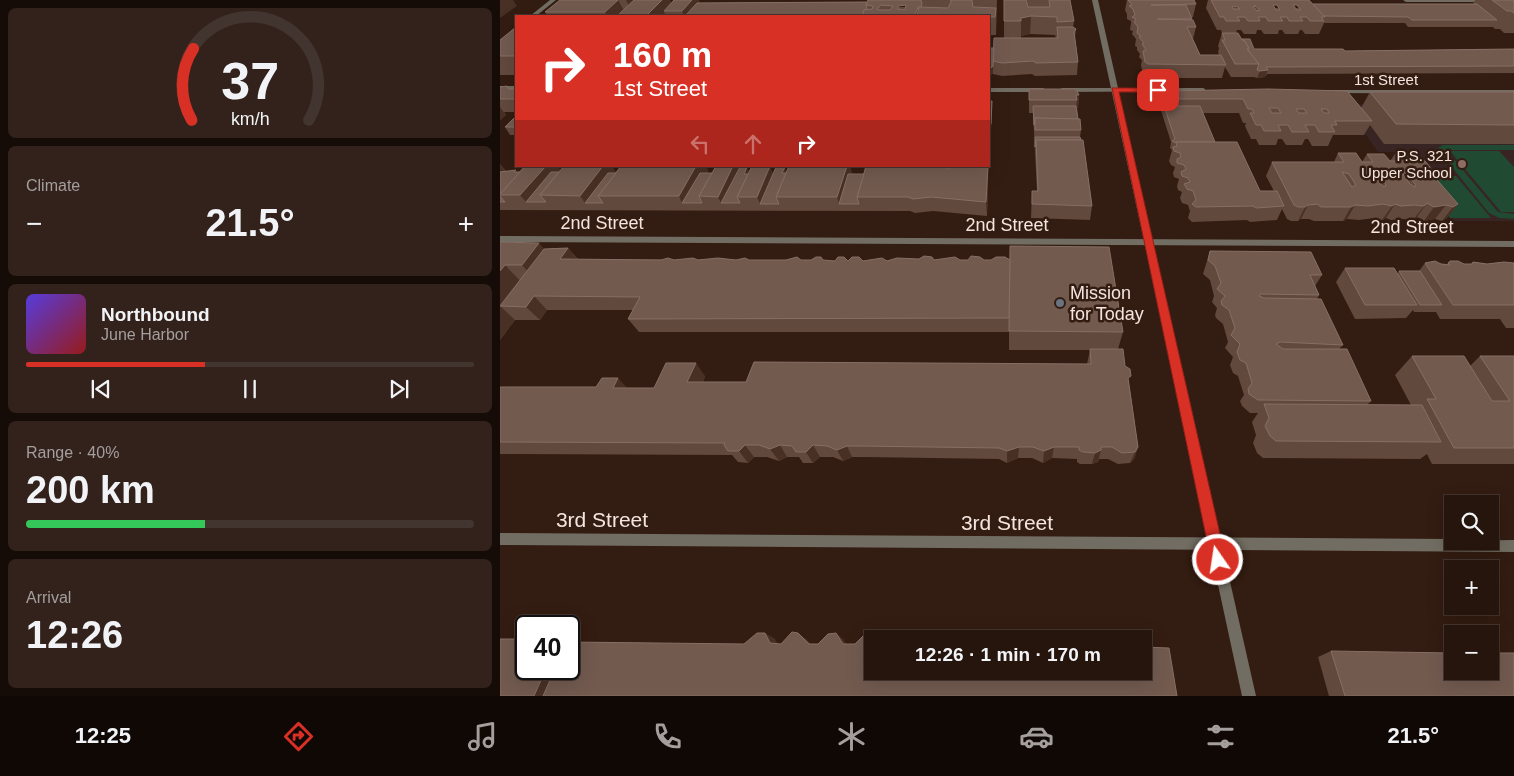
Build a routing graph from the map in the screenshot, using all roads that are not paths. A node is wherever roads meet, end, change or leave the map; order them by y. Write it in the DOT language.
graph roads {
  1 [pos="553,0"];
  2 [pos="1095,0"];
  3 [pos="1406,0"];
  4 [pos="1514,0"];
  5 [pos="534,15"];
  6 [pos="500,88"];
  7 [pos="515,88"];
  8 [pos="990,90"];
  9 [pos="1048,90"];
  10 [pos="1058,90"];
  11 [pos="1115,90"];
  12 [pos="1208,90"];
  13 [pos="1328,91"];
  14 [pos="1514,92"];
  15 [pos="500,239"];
  16 [pos="1149,241"];
  17 [pos="1514,244"];
  18 [pos="500,538"];
  19 [pos="1215,544"];
  20 [pos="1514,546"];
  21 [pos="1249,696"];
  1 -- 5 [label="street"];
  2 -- 11 [label="street"];
  3 -- 4 [label="street"];
  6 -- 7 [label="street"];
  8 -- 9 [label="street"];
  10 -- 11 [label="street"];
  11 -- 12 [label="street"];
  11 -- 16 [label="street"];
  13 -- 14 [label="street, 1st Street"];
  15 -- 16 [label="street, 2nd Street"];
  16 -- 17 [label="street, 2nd Street"];
  16 -- 19 [label="street"];
  18 -- 19 [label="street, 3rd Street"];
  19 -- 20 [label="street, 3rd Street"];
  19 -- 21 [label="street"];
}
